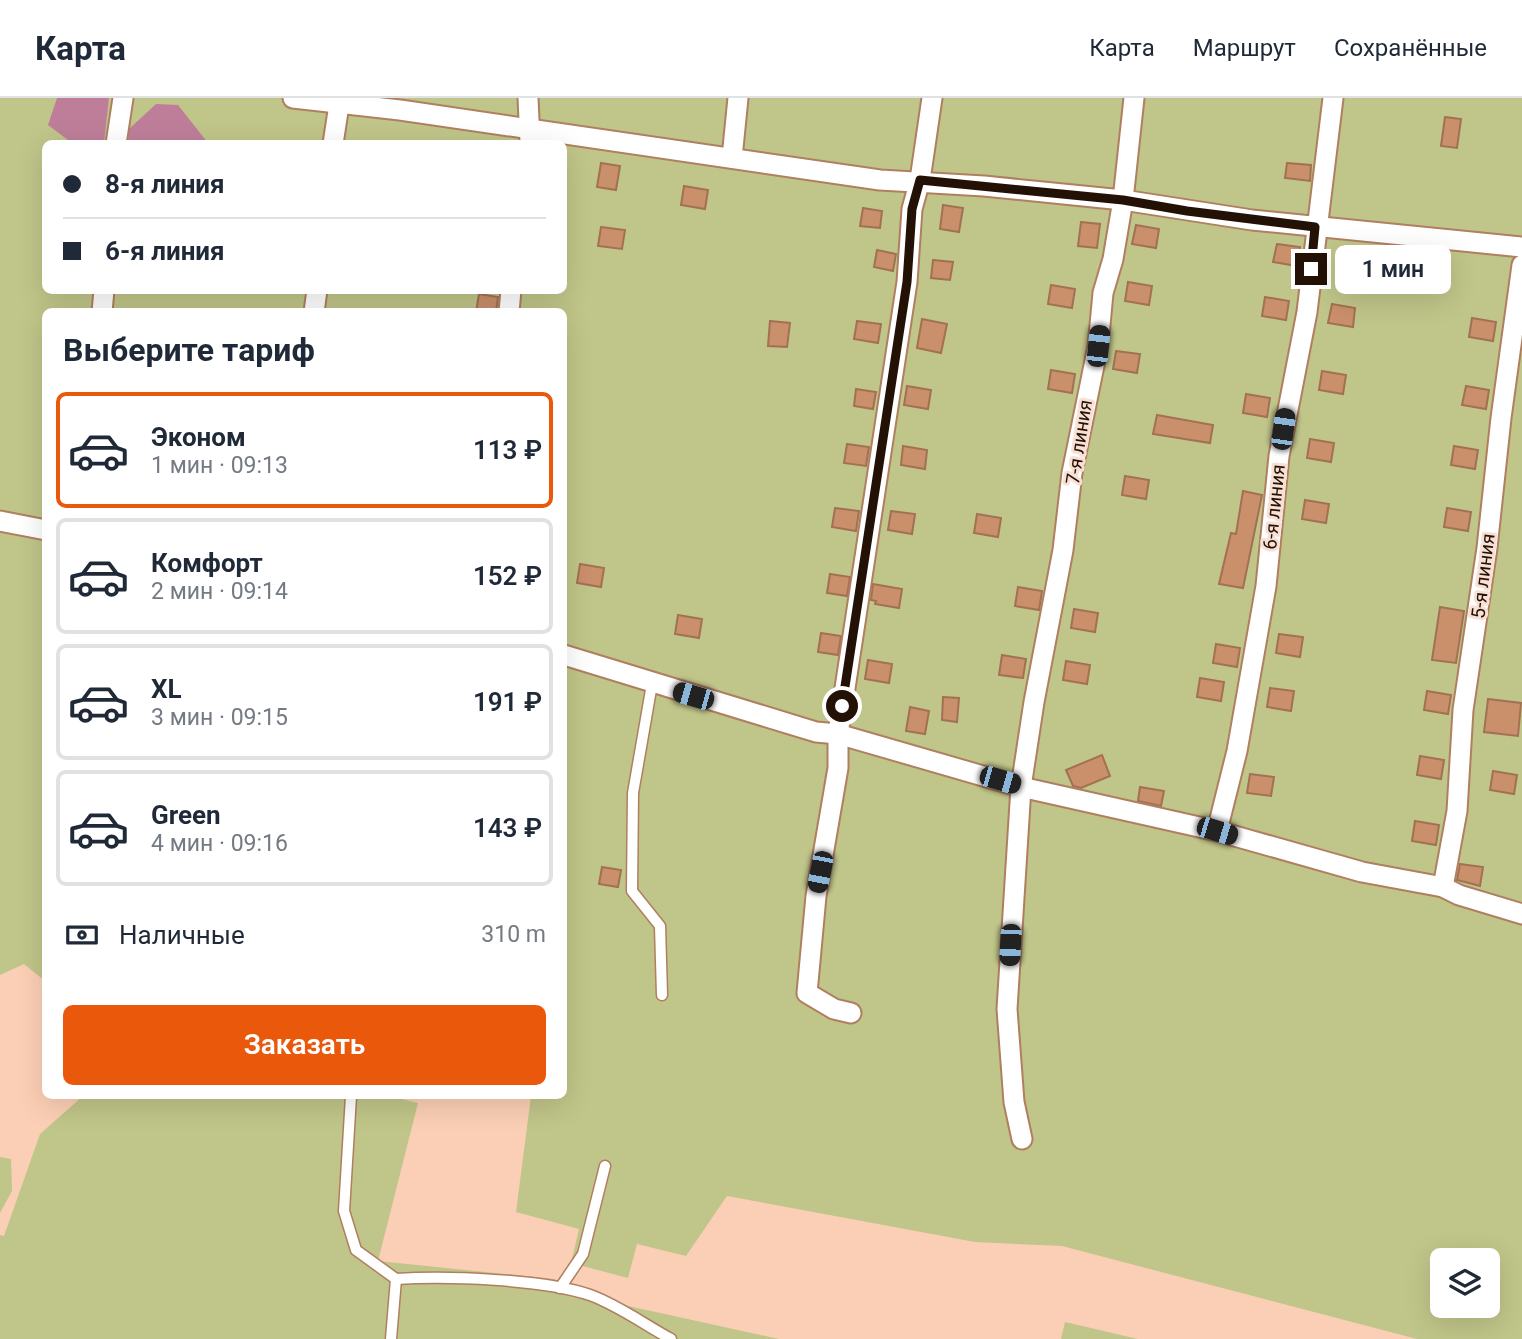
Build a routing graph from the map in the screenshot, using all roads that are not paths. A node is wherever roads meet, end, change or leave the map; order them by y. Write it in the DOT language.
graph roads {
  1 [pos="123,98"];
  2 [pos="293,98"];
  3 [pos="528,98"];
  4 [pos="738,98"];
  5 [pos="932,98"];
  6 [pos="1134,98"];
  7 [pos="1332,98"];
  8 [pos="339,101"];
  9 [pos="530,137"];
  10 [pos="117,140"];
  11 [pos="334,140"];
  12 [pos="559,140"];
  13 [pos="567,141"];
  14 [pos="732,158"];
  15 [pos="920,180"];
  16 [pos="1123,200"];
  17 [pos="1315,227"];
  18 [pos="1522,247"];
  19 [pos="1522,265"];
  20 [pos="0,521"];
  21 [pos="42,529"];
  22 [pos="567,656"];
  23 [pos="652,684"];
  24 [pos="838,734"];
  25 [pos="1021,787"];
  26 [pos="1217,831"];
  27 [pos="1443,887"];
  28 [pos="1522,914"];
  29 [pos="662,995"];
  30 [pos="851,1013"];
  31 [pos="352,1099"];
  32 [pos="1021,1139"];
  33 [pos="605,1166"];
  34 [pos="396,1279"];
  35 [pos="560,1288"];
  36 [pos="391,1339"];
  37 [pos="671,1339"];
  1 -- 10 [label="street"];
  2 -- 8 [label="street"];
  3 -- 9 [label="street"];
  4 -- 14 [label="street"];
  5 -- 15 [label="street"];
  6 -- 16 [label="street, 7-я линия"];
  7 -- 17 [label="street, 6-я линия"];
  8 -- 9 [label="street"];
  8 -- 11 [label="street"];
  9 -- 12 [label="street"];
  13 -- 14 [label="street"];
  14 -- 15 [label="street"];
  15 -- 16 [label="street"];
  15 -- 24 [label="street"];
  16 -- 17 [label="street"];
  16 -- 25 [label="street, 7-я линия"];
  17 -- 18 [label="street"];
  17 -- 26 [label="street, 6-я линия"];
  19 -- 27 [label="street, 5-я линия"];
  20 -- 21 [label="street"];
  22 -- 23 [label="street"];
  23 -- 24 [label="street"];
  23 -- 29 [label="lane"];
  24 -- 25 [label="street"];
  24 -- 30 [label="street"];
  25 -- 26 [label="street"];
  25 -- 32 [label="street, 7-я линия"];
  26 -- 27 [label="street"];
  27 -- 28 [label="street"];
  31 -- 34 [label="lane"];
  33 -- 35 [label="lane"];
  34 -- 35 [label="lane"];
  34 -- 36 [label="lane"];
  35 -- 37 [label="lane"];
}
